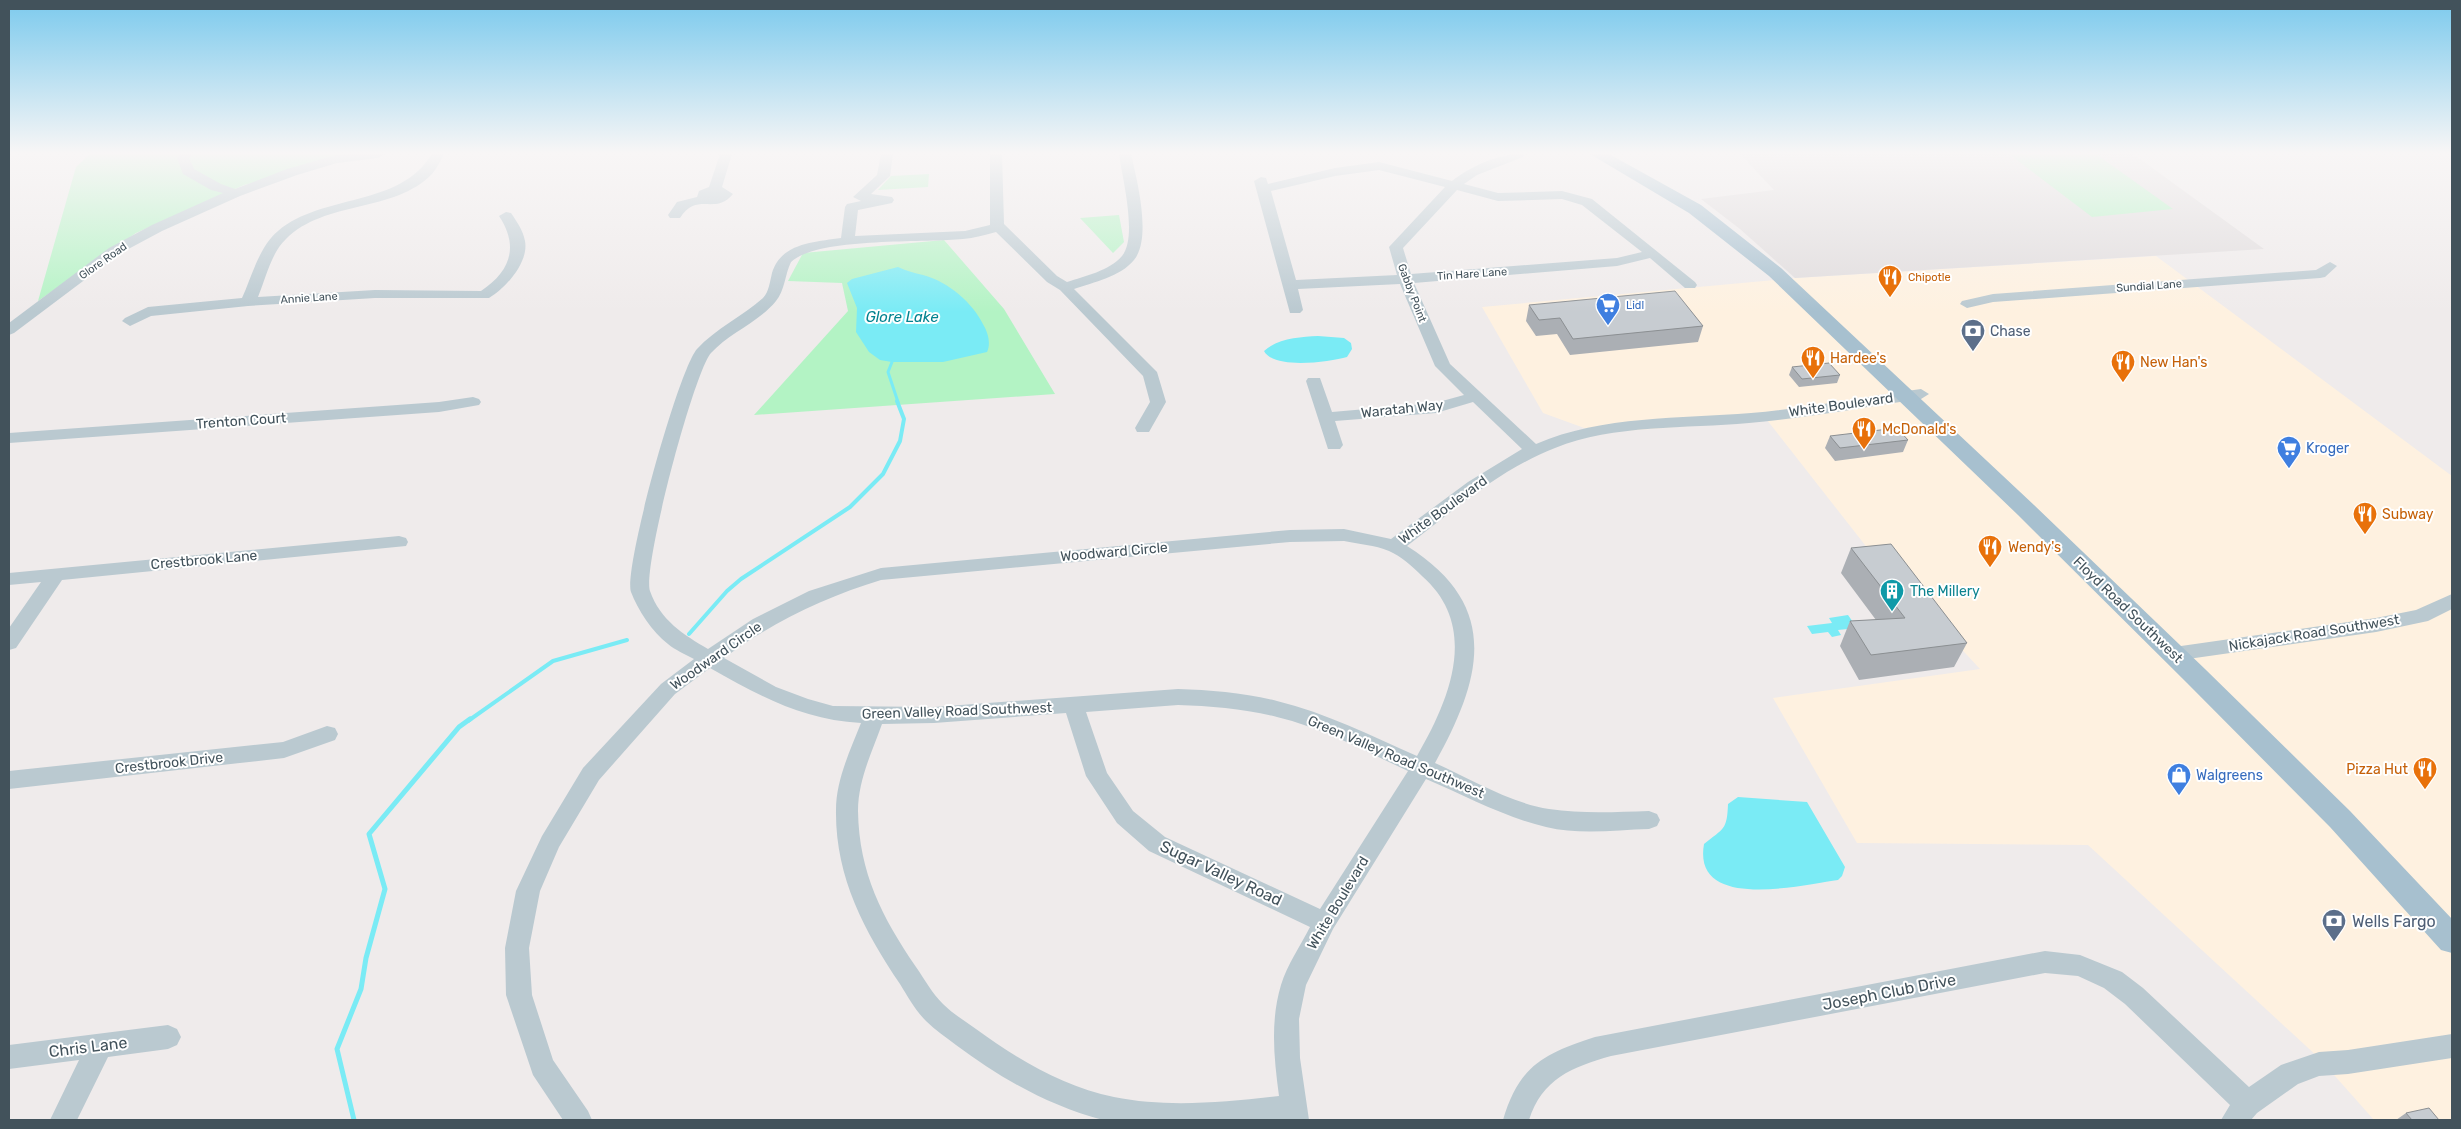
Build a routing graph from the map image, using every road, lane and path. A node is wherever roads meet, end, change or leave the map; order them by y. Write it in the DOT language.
graph roads {
  1 [pos="204,207"];
  2 [pos="340,207"];
  3 [pos="680,207"];
  4 [pos="854,207"];
  5 [pos="995,207"];
  6 [pos="1132,207"];
  7 [pos="1268,207"];
  8 [pos="1435,207"];
  9 [pos="1593,207"];
  10 [pos="1689,207"];
  11 [pos="1704,207"];
  12 [pos="674,215"];
  13 [pos="506,216"];
  14 [pos="999,227"];
  15 [pos="847,242"];
  16 [pos="1653,253"];
  17 [pos="2330,266"];
  18 [pos="1405,279"];
  19 [pos="1290,285"];
  20 [pos="1690,285"];
  21 [pos="1065,287"];
  22 [pos="490,292"];
  23 [pos="505,300"];
  24 [pos="248,302"];
  25 [pos="1967,304"];
  26 [pos="1295,310"];
  27 [pos="130,321"];
  28 [pos="9,330"];
  29 [pos="1314,381"];
  30 [pos="1914,395"];
  31 [pos="1477,396"];
  32 [pos="473,402"];
  33 [pos="1326,417"];
  34 [pos="1143,428"];
  35 [pos="9,438"];
  36 [pos="1334,445"];
  37 [pos="1534,451"];
  38 [pos="399,542"];
  39 [pos="1394,546"];
  40 [pos="56,574"];
  41 [pos="9,579"];
  42 [pos="2452,602"];
  43 [pos="9,644"];
  44 [pos="2182,653"];
  45 [pos="710,659"];
  46 [pos="1074,706"];
  47 [pos="874,716"];
  48 [pos="327,734"];
  49 [pos="1422,767"];
  50 [pos="9,780"];
  51 [pos="1649,820"];
  52 [pos="2452,916"];
  53 [pos="1325,922"];
  54 [pos="2452,940"];
  55 [pos="168,1037"];
  56 [pos="100,1046"];
  57 [pos="2452,1046"];
  58 [pos="9,1057"];
  59 [pos="2241,1112"];
  60 [pos="1295,1114"];
  61 [pos="571,1117"];
  62 [pos="63,1120"];
  63 [pos="1516,1120"];
  1 -- 28 [label="street, Glore Road"];
  2 -- 24 [label="street"];
  3 -- 12 [label="street"];
  4 -- 15 [label="street"];
  5 -- 14 [label="street"];
  6 -- 21 [label="street"];
  7 -- 19 [label="street"];
  8 -- 18 [label="street, Gabby Point"];
  9 -- 16 [label="street"];
  10 -- 30 [label="main road, Floyd Road Southwest"];
  11 -- 30 [label="main road, Floyd Road Southwest"];
  13 -- 22 [label="street"];
  14 -- 15 [label="street, Green Valley Road Southwest"];
  14 -- 21 [label="street"];
  15 -- 45 [label="street, Green Valley Road Southwest"];
  16 -- 18 [label="street, Tin Hare Lane"];
  16 -- 20 [label="street"];
  17 -- 25 [label="street, Sundial Lane"];
  18 -- 19 [label="street, Tin Hare Lane"];
  18 -- 31 [label="street, Gabby Point"];
  19 -- 26 [label="street"];
  21 -- 34 [label="street"];
  22 -- 23 [label="street"];
  22 -- 24 [label="street, Annie Lane"];
  24 -- 27 [label="street, Annie Lane"];
  29 -- 33 [label="street"];
  30 -- 37 [label="street, White Boulevard"];
  30 -- 44 [label="main road, Floyd Road Southwest"];
  31 -- 33 [label="street, Waratah Way"];
  31 -- 37 [label="street, Gabby Point"];
  32 -- 35 [label="street, Trenton Court"];
  33 -- 36 [label="street"];
  37 -- 39 [label="street, White Boulevard"];
  38 -- 40 [label="street, Crestbrook Lane"];
  39 -- 45 [label="street, Woodward Circle"];
  39 -- 49 [label="street, White Boulevard"];
  40 -- 41 [label="street, Crestbrook Lane"];
  40 -- 43 [label="street"];
  42 -- 44 [label="street, Nickajack Road Southwest"];
  44 -- 52 [label="main road, Floyd Road Southwest"];
  44 -- 54 [label="main road, Floyd Road Southwest"];
  45 -- 47 [label="street, Green Valley Road Southwest"];
  45 -- 61 [label="street, Woodward Circle"];
  46 -- 47 [label="street, Green Valley Road Southwest"];
  46 -- 49 [label="street, Green Valley Road Southwest"];
  46 -- 53 [label="street, Sugar Valley Road"];
  47 -- 60 [label="street"];
  48 -- 50 [label="street, Crestbrook Drive"];
  49 -- 51 [label="street, Green Valley Road Southwest"];
  49 -- 53 [label="street, White Boulevard"];
  53 -- 60 [label="street, White Boulevard"];
  55 -- 56 [label="street, Chris Lane"];
  56 -- 58 [label="street, Chris Lane"];
  56 -- 62 [label="street"];
  57 -- 59 [label="street, Joseph Club Drive"];
  59 -- 63 [label="street, Joseph Club Drive"];
}
